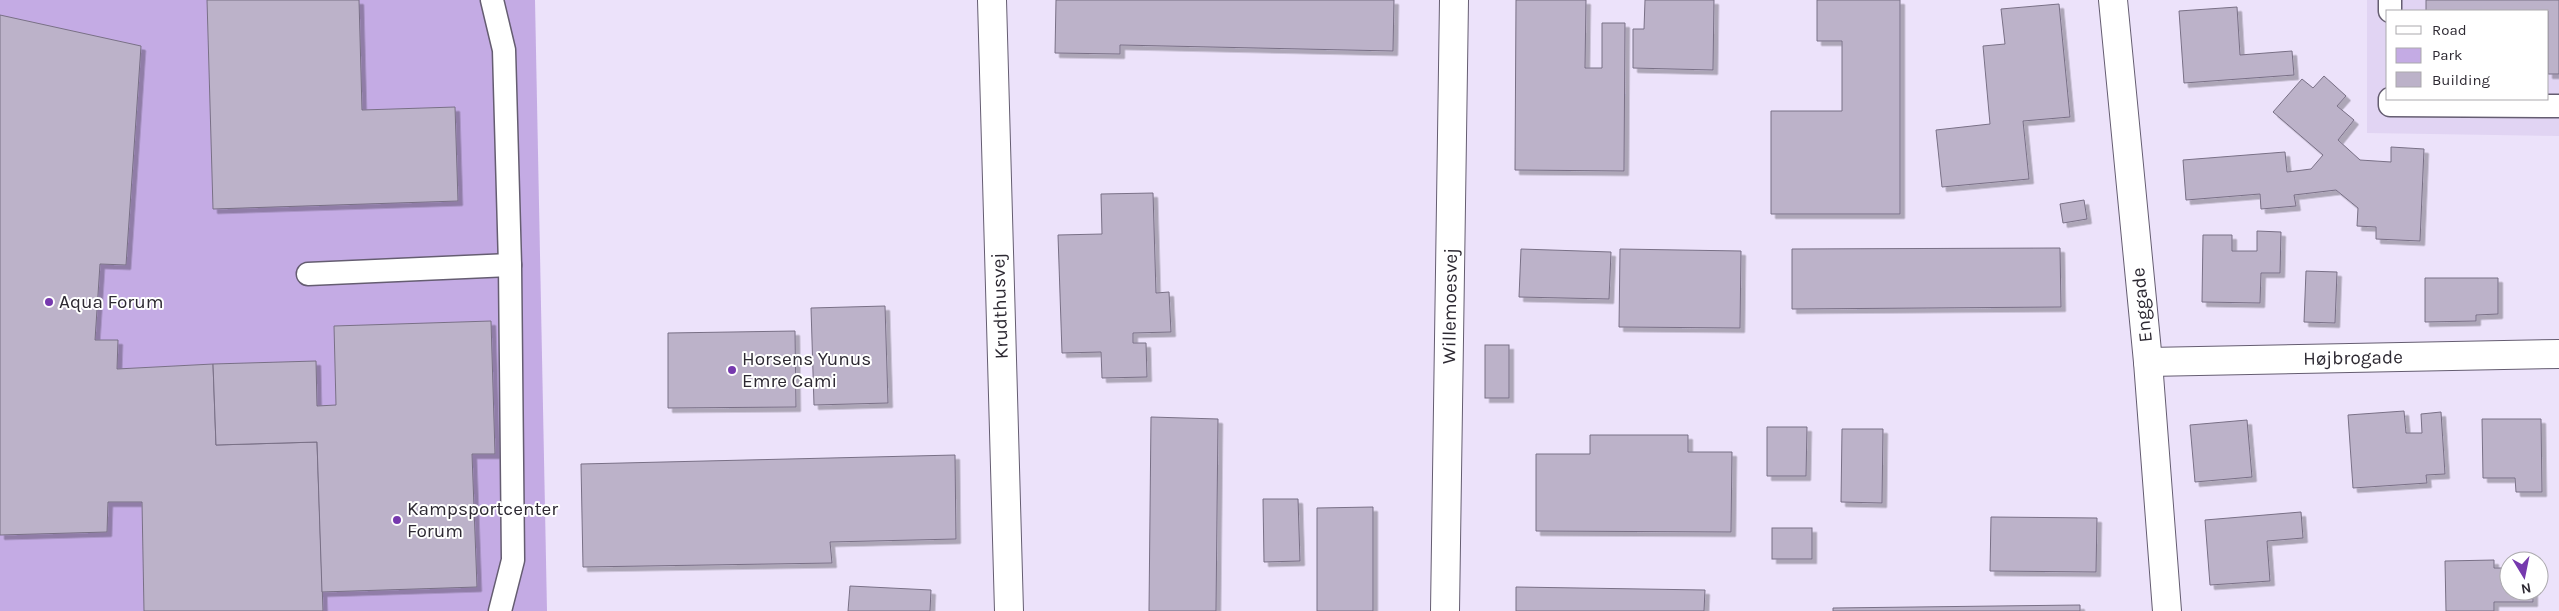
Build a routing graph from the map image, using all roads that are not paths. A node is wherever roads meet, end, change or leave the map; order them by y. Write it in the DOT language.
graph roads {
  1 [pos="492,0"];
  2 [pos="992,0"];
  3 [pos="1454,0"];
  4 [pos="2112,0"];
  5 [pos="2390,100"];
  6 [pos="2559,106"];
  7 [pos="510,265"];
  8 [pos="308,274"];
  9 [pos="2559,354"];
  10 [pos="2148,362"];
  11 [pos="500,611"];
  12 [pos="1009,611"];
  13 [pos="1445,611"];
  14 [pos="2167,611"];
  1 -- 7 [label="lane"];
  2 -- 12 [label="street, Krudthusvej"];
  3 -- 13 [label="street, Willemoesvej"];
  4 -- 10 [label="street, Enggade"];
  5 -- 6 [label="lane"];
  7 -- 8 [label="lane"];
  7 -- 11 [label="lane"];
  9 -- 10 [label="street, Højbrogade"];
  10 -- 14 [label="street, Enggade"];
}
